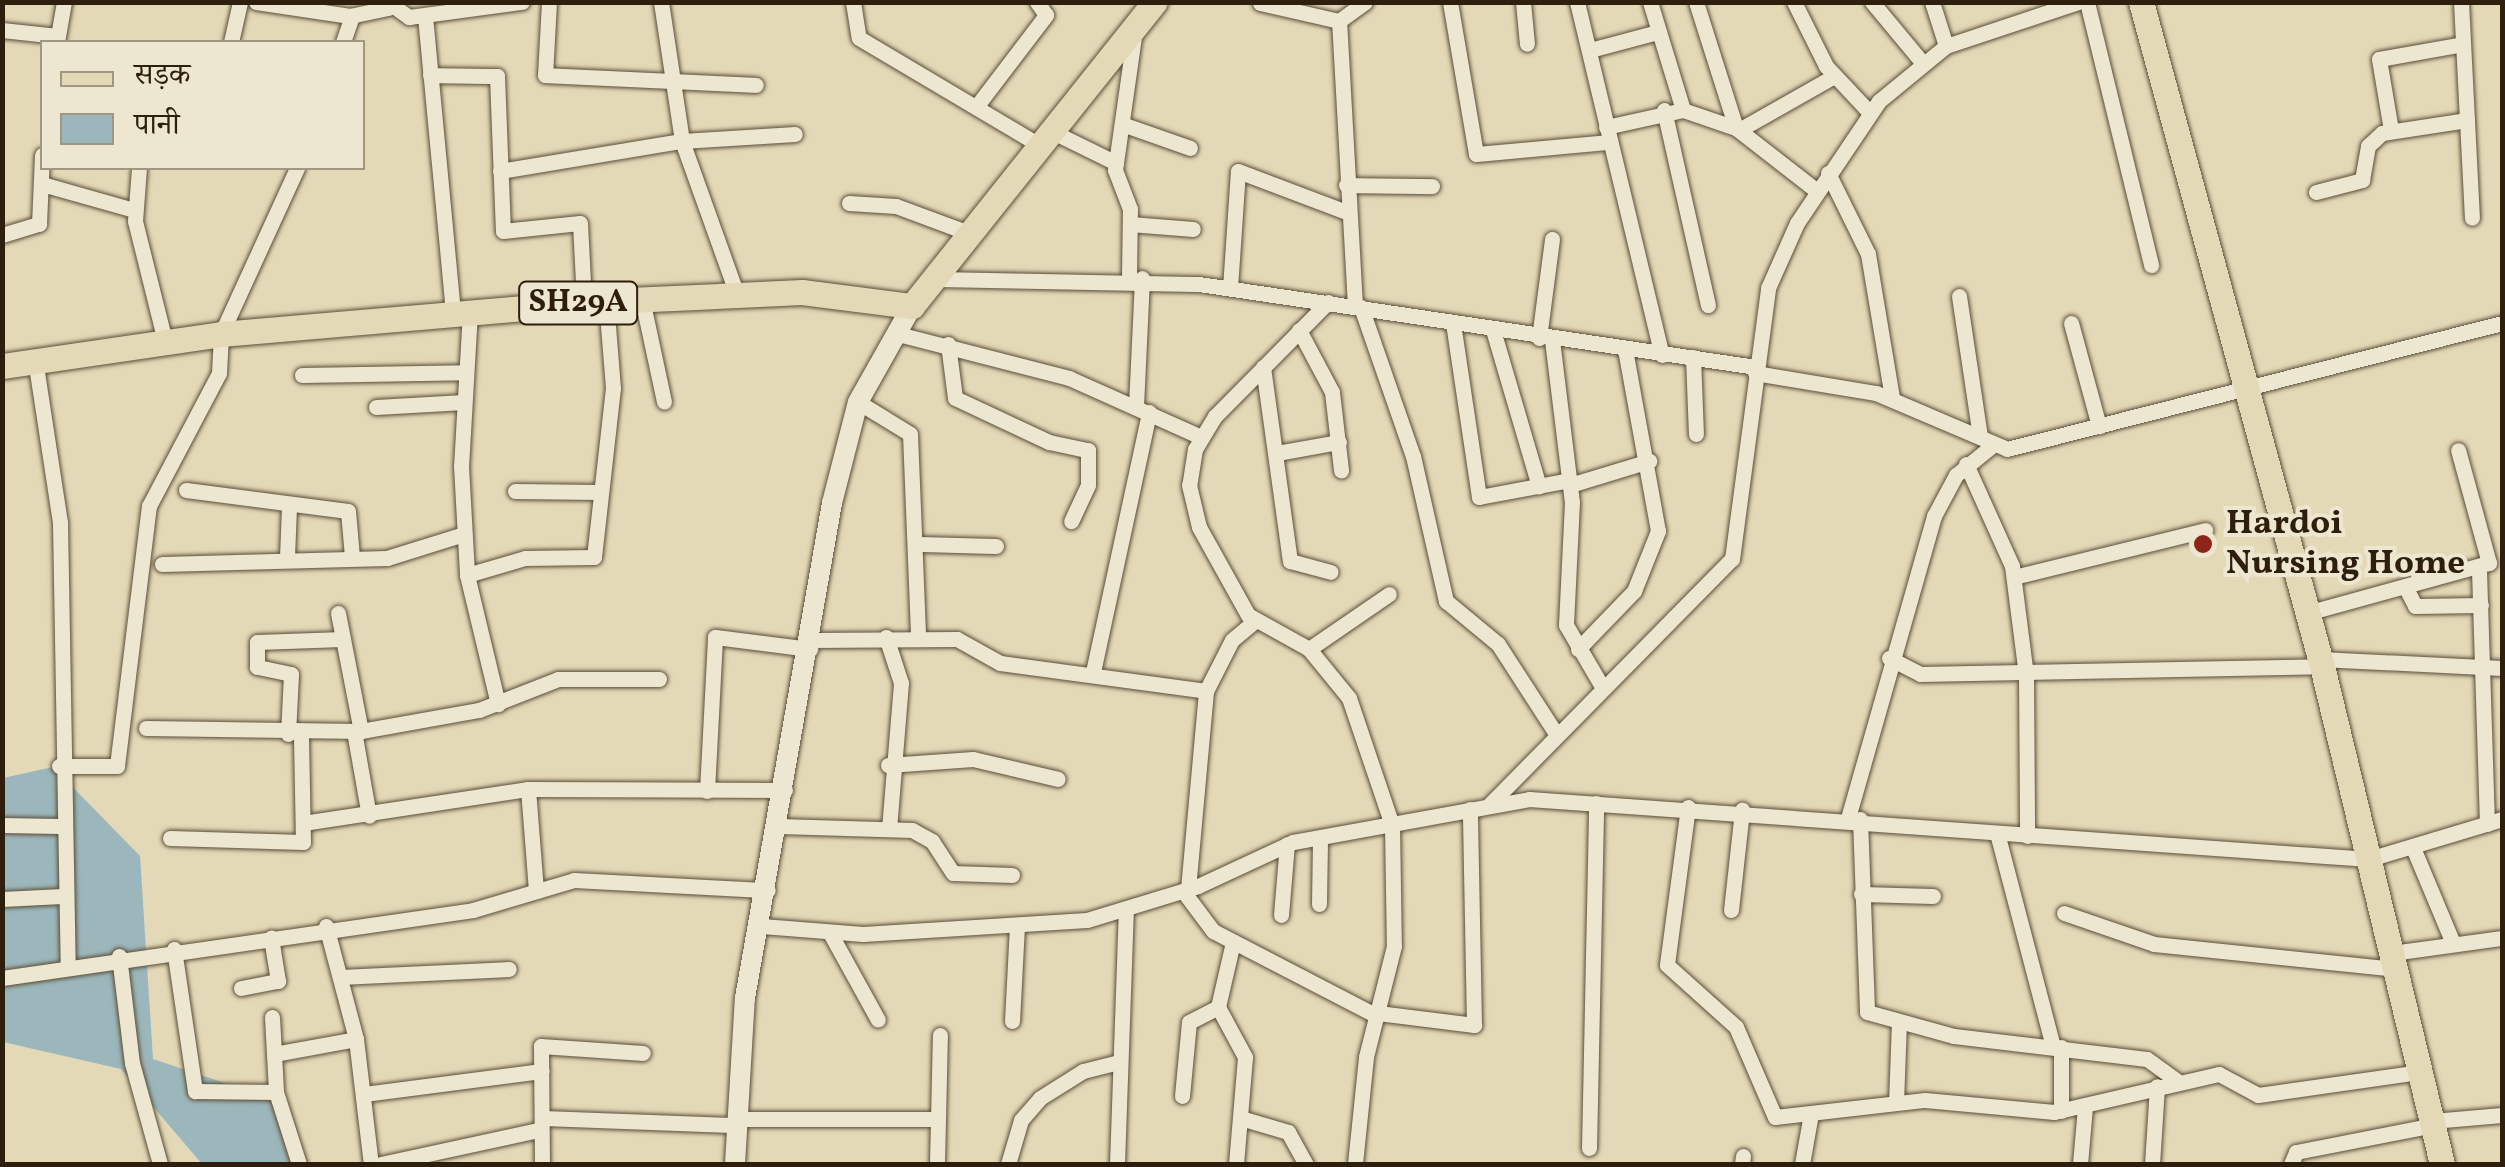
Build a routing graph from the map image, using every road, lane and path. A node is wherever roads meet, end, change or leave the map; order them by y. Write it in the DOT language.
graph roads {
  1 [pos="64,2"];
  2 [pos="240,2"];
  3 [pos="256,2"];
  4 [pos="522,2"];
  5 [pos="549,2"];
  6 [pos="661,2"];
  7 [pos="853,2"];
  8 [pos="1037,2"];
  9 [pos="1155,2"];
  10 [pos="1260,2"];
  11 [pos="1365,2"];
  12 [pos="1450,2"];
  13 [pos="1522,2"];
  14 [pos="1577,2"];
  15 [pos="1650,2"];
  16 [pos="1696,2"];
  17 [pos="1794,2"];
  18 [pos="1872,2"];
  19 [pos="1932,2"];
  20 [pos="2078,2"];
  21 [pos="2087,2"];
  22 [pos="2141,2"];
  23 [pos="2461,2"];
  24 [pos="401,11"];
  25 [pos="352,16"];
  26 [pos="1339,20"];
  27 [pos="1135,28"];
  28 [pos="2,30"];
  29 [pos="1657,32"];
  30 [pos="57,39"];
  31 [pos="231,40"];
  32 [pos="344,40"];
  33 [pos="1527,44"];
  34 [pos="2463,44"];
  35 [pos="1946,46"];
  36 [pos="1590,50"];
  37 [pos="1921,61"];
  38 [pos="430,76"];
  39 [pos="1834,76"];
  40 [pos="672,82"];
  41 [pos="756,85"];
  42 [pos="979,103"];
  43 [pos="1664,110"];
  44 [pos="1683,110"];
  45 [pos="1870,114"];
  46 [pos="2467,120"];
  47 [pos="1122,124"];
  48 [pos="1738,129"];
  49 [pos="2391,130"];
  50 [pos="795,134"];
  51 [pos="1607,134"];
  52 [pos="1041,136"];
  53 [pos="682,141"];
  54 [pos="1190,148"];
  55 [pos="1116,163"];
  56 [pos="42,170"];
  57 [pos="139,170"];
  58 [pos="295,170"];
  59 [pos="500,171"];
  60 [pos="1828,173"];
  61 [pos="42,184"];
  62 [pos="1346,184"];
  63 [pos="1432,186"];
  64 [pos="1817,191"];
  65 [pos="2316,192"];
  66 [pos="850,204"];
  67 [pos="134,210"];
  68 [pos="1344,211"];
  69 [pos="2472,218"];
  70 [pos="1130,224"];
  71 [pos="1192,229"];
  72 [pos="966,232"];
  73 [pos="2,235"];
  74 [pos="1552,238"];
  75 [pos="2151,265"];
  76 [pos="1135,278"];
  77 [pos="932,279"];
  78 [pos="1230,288"];
  79 [pos="737,295"];
  80 [pos="1959,296"];
  81 [pos="642,299"];
  82 [pos="595,302"];
  83 [pos="1328,302"];
  84 [pos="1708,305"];
  85 [pos="912,306"];
  86 [pos="1358,307"];
  87 [pos="462,313"];
  88 [pos="1453,323"];
  89 [pos="2071,324"];
  90 [pos="2499,324"];
  91 [pos="1300,330"];
  92 [pos="1493,330"];
  93 [pos="894,333"];
  94 [pos="231,334"];
  95 [pos="1545,339"];
  96 [pos="165,341"];
  97 [pos="2502,341"];
  98 [pos="948,344"];
  99 [pos="1625,350"];
  100 [pos="1662,355"];
  101 [pos="1693,357"];
  102 [pos="35,360"];
  103 [pos="2,366"];
  104 [pos="1263,366"];
  105 [pos="1756,370"];
  106 [pos="466,372"];
  107 [pos="302,374"];
  108 [pos="2247,386"];
  109 [pos="1892,398"];
  110 [pos="464,402"];
  111 [pos="664,402"];
  112 [pos="858,402"];
  113 [pos="376,408"];
  114 [pos="1142,410"];
  115 [pos="2099,426"];
  116 [pos="1696,434"];
  117 [pos="1201,437"];
  118 [pos="1986,440"];
  119 [pos="1339,442"];
  120 [pos="2458,450"];
  121 [pos="1277,453"];
  122 [pos="1649,461"];
  123 [pos="1966,464"];
  124 [pos="1342,470"];
  125 [pos="1570,482"];
  126 [pos="1539,486"];
  127 [pos="186,490"];
  128 [pos="515,491"];
  129 [pos="599,492"];
  130 [pos="290,508"];
  131 [pos="1071,522"];
  132 [pos="2205,530"];
  133 [pos="464,534"];
  134 [pos="919,544"];
  135 [pos="996,546"];
  136 [pos="288,556"];
  137 [pos="352,557"];
  138 [pos="162,564"];
  139 [pos="2479,570"];
  140 [pos="1331,572"];
  141 [pos="467,575"];
  142 [pos="2014,577"];
  143 [pos="2406,588"];
  144 [pos="1390,594"];
  145 [pos="2482,605"];
  146 [pos="338,613"];
  147 [pos="2307,613"];
  148 [pos="1256,621"];
  149 [pos="918,636"];
  150 [pos="886,637"];
  151 [pos="343,639"];
  152 [pos="810,644"];
  153 [pos="1309,649"];
  154 [pos="1578,649"];
  155 [pos="1889,658"];
  156 [pos="2321,662"];
  157 [pos="2494,668"];
  158 [pos="1093,672"];
  159 [pos="2026,675"];
  160 [pos="659,679"];
  161 [pos="1601,685"];
  162 [pos="1206,691"];
  163 [pos="498,704"];
  164 [pos="146,728"];
  165 [pos="358,731"];
  166 [pos="1555,732"];
  167 [pos="294,734"];
  168 [pos="888,765"];
  169 [pos="58,766"];
  170 [pos="1058,779"];
  171 [pos="528,790"];
  172 [pos="785,790"];
  173 [pos="707,791"];
  174 [pos="1596,802"];
  175 [pos="1490,804"];
  176 [pos="1688,807"];
  177 [pos="1470,809"];
  178 [pos="1742,810"];
  179 [pos="368,816"];
  180 [pos="1854,818"];
  181 [pos="2495,822"];
  182 [pos="303,823"];
  183 [pos="2,825"];
  184 [pos="60,826"];
  185 [pos="779,826"];
  186 [pos="1392,826"];
  187 [pos="889,828"];
  188 [pos="1997,833"];
  189 [pos="2026,836"];
  190 [pos="170,838"];
  191 [pos="1320,838"];
  192 [pos="1286,844"];
  193 [pos="2414,850"];
  194 [pos="2369,859"];
  195 [pos="1012,875"];
  196 [pos="768,890"];
  197 [pos="1186,890"];
  198 [pos="536,891"];
  199 [pos="1861,894"];
  200 [pos="62,896"];
  201 [pos="1934,896"];
  202 [pos="2,899"];
  203 [pos="1320,904"];
  204 [pos="1126,909"];
  205 [pos="1731,910"];
  206 [pos="2064,913"];
  207 [pos="1281,915"];
  208 [pos="1017,924"];
  209 [pos="326,926"];
  210 [pos="762,926"];
  211 [pos="830,933"];
  212 [pos="271,938"];
  213 [pos="2502,938"];
  214 [pos="2452,941"];
  215 [pos="1233,942"];
  216 [pos="174,949"];
  217 [pos="130,954"];
  218 [pos="2393,961"];
  219 [pos="68,967"];
  220 [pos="509,970"];
  221 [pos="340,977"];
  222 [pos="2,978"];
  223 [pos="241,988"];
  224 [pos="1218,1007"];
  225 [pos="1378,1014"];
  226 [pos="272,1017"];
  227 [pos="878,1020"];
  228 [pos="1012,1021"];
  229 [pos="1899,1022"];
  230 [pos="940,1035"];
  231 [pos="356,1039"];
  232 [pos="2057,1046"];
  233 [pos="643,1052"];
  234 [pos="274,1054"];
  235 [pos="1120,1062"];
  236 [pos="542,1072"];
  237 [pos="2420,1072"];
  238 [pos="2177,1081"];
  239 [pos="2157,1086"];
  240 [pos="276,1092"];
  241 [pos="364,1094"];
  242 [pos="1182,1096"];
  243 [pos="1896,1103"];
  244 [pos="2086,1107"];
  245 [pos="2061,1111"];
  246 [pos="2502,1115"];
  247 [pos="936,1119"];
  248 [pos="1810,1119"];
  249 [pos="1244,1120"];
  250 [pos="738,1122"];
  251 [pos="2433,1123"];
  252 [pos="541,1124"];
  253 [pos="1589,1148"];
  254 [pos="160,1164"];
  255 [pos="299,1164"];
  256 [pos="371,1164"];
  257 [pos="381,1164"];
  258 [pos="542,1164"];
  259 [pos="735,1164"];
  260 [pos="937,1164"];
  261 [pos="1008,1164"];
  262 [pos="1117,1164"];
  263 [pos="1236,1164"];
  264 [pos="1306,1164"];
  265 [pos="1355,1164"];
  266 [pos="1802,1164"];
  267 [pos="2080,1164"];
  268 [pos="2152,1164"];
  269 [pos="2290,1164"];
  270 [pos="2442,1164"];
  1 -- 30 [label="street"];
  2 -- 31 [label="street"];
  3 -- 25 [label="street"];
  4 -- 24 [label="street"];
  5 -- 40 [label="street"];
  6 -- 40 [label="street"];
  7 -- 42 [label="street"];
  8 -- 42 [label="street"];
  9 -- 27 [label="main road"];
  10 -- 26 [label="street"];
  11 -- 26 [label="street"];
  12 -- 51 [label="street"];
  13 -- 33 [label="street"];
  14 -- 36 [label="street"];
  15 -- 29 [label="street"];
  16 -- 48 [label="street"];
  17 -- 39 [label="street"];
  18 -- 37 [label="street"];
  19 -- 35 [label="street"];
  20 -- 35 [label="street"];
  21 -- 75 [label="street"];
  22 -- 108 [label="main road"];
  23 -- 34 [label="street"];
  24 -- 25 [label="street"];
  24 -- 38 [label="street"];
  25 -- 32 [label="street"];
  26 -- 62 [label="street"];
  27 -- 47 [label="street"];
  27 -- 52 [label="main road"];
  28 -- 30 [label="street"];
  29 -- 36 [label="street"];
  29 -- 44 [label="street"];
  34 -- 46 [label="street"];
  34 -- 49 [label="street"];
  35 -- 37 [label="street"];
  36 -- 51 [label="street"];
  37 -- 45 [label="street"];
  38 -- 59 [label="street"];
  38 -- 87 [label="street"];
  39 -- 45 [label="street"];
  39 -- 48 [label="street"];
  40 -- 41 [label="street"];
  40 -- 53 [label="street"];
  42 -- 52 [label="street"];
  43 -- 44 [label="street"];
  43 -- 51 [label="street"];
  43 -- 84 [label="street"];
  44 -- 48 [label="street"];
  45 -- 60 [label="street"];
  46 -- 49 [label="street"];
  46 -- 69 [label="street"];
  47 -- 54 [label="street"];
  47 -- 55 [label="street"];
  48 -- 64 [label="street"];
  49 -- 65 [label="street"];
  50 -- 53 [label="street"];
  51 -- 100 [label="street"];
  52 -- 55 [label="street"];
  52 -- 72 [label="main road"];
  53 -- 59 [label="street"];
  53 -- 79 [label="street"];
  55 -- 70 [label="street"];
  56 -- 61 [label="street"];
  57 -- 67 [label="street"];
  58 -- 94 [label="street"];
  59 -- 82 [label="street"];
  60 -- 64 [label="street"];
  60 -- 109 [label="street"];
  61 -- 67 [label="street"];
  61 -- 73 [label="street"];
  62 -- 63 [label="street"];
  62 -- 68 [label="street"];
  64 -- 105 [label="street"];
  66 -- 72 [label="street"];
  67 -- 96 [label="street"];
  68 -- 78 [label="street"];
  68 -- 86 [label="street"];
  70 -- 71 [label="street"];
  70 -- 76 [label="street"];
  72 -- 77 [label="main road"];
  74 -- 95 [label="street"];
  76 -- 77 [label="street"];
  76 -- 78 [label="street"];
  76 -- 114 [label="street"];
  77 -- 85 [label="main road"];
  78 -- 83 [label="street"];
  79 -- 81 [label="main road, SH29A"];
  79 -- 85 [label="main road, SH29A"];
  80 -- 118 [label="street"];
  81 -- 82 [label="main road, SH29A"];
  81 -- 111 [label="street"];
  82 -- 87 [label="main road, SH29A"];
  82 -- 129 [label="street"];
  83 -- 86 [label="street"];
  83 -- 91 [label="street"];
  85 -- 93 [label="street"];
  86 -- 88 [label="street"];
  86 -- 166 [label="street"];
  87 -- 94 [label="main road, SH29A"];
  87 -- 106 [label="street"];
  88 -- 92 [label="street"];
  88 -- 126 [label="street"];
  89 -- 115 [label="street"];
  90 -- 97 [label="street"];
  90 -- 108 [label="street"];
  91 -- 104 [label="street"];
  91 -- 119 [label="street"];
  92 -- 95 [label="street"];
  92 -- 126 [label="street"];
  93 -- 98 [label="street"];
  93 -- 112 [label="street"];
  94 -- 96 [label="main road, SH29A"];
  94 -- 169 [label="street"];
  95 -- 99 [label="street"];
  95 -- 125 [label="street"];
  96 -- 102 [label="main road, SH29A"];
  98 -- 114 [label="street"];
  98 -- 131 [label="street"];
  99 -- 100 [label="street"];
  99 -- 122 [label="street"];
  100 -- 101 [label="street"];
  101 -- 105 [label="street"];
  101 -- 116 [label="street"];
  102 -- 103 [label="main road, SH29A"];
  102 -- 169 [label="street"];
  104 -- 117 [label="street"];
  104 -- 121 [label="street"];
  105 -- 109 [label="street"];
  105 -- 161 [label="street"];
  106 -- 107 [label="street"];
  106 -- 110 [label="street"];
  108 -- 115 [label="street"];
  108 -- 147 [label="main road"];
  109 -- 118 [label="street"];
  110 -- 113 [label="street"];
  110 -- 133 [label="street"];
  112 -- 134 [label="street"];
  112 -- 152 [label="street"];
  114 -- 117 [label="street"];
  114 -- 158 [label="street"];
  115 -- 118 [label="street"];
  117 -- 148 [label="street"];
  118 -- 123 [label="street"];
  119 -- 121 [label="street"];
  119 -- 124 [label="street"];
  120 -- 139 [label="street"];
  121 -- 140 [label="street"];
  122 -- 125 [label="street"];
  122 -- 154 [label="street"];
  123 -- 142 [label="street"];
  123 -- 155 [label="street"];
  125 -- 126 [label="street"];
  125 -- 154 [label="street"];
  127 -- 130 [label="street"];
  128 -- 129 [label="street"];
  129 -- 141 [label="street"];
  130 -- 136 [label="street"];
  130 -- 137 [label="street"];
  132 -- 142 [label="street"];
  133 -- 137 [label="street"];
  133 -- 141 [label="street"];
  134 -- 135 [label="street"];
  134 -- 149 [label="street"];
  136 -- 137 [label="street"];
  136 -- 138 [label="street"];
  139 -- 143 [label="street"];
  139 -- 145 [label="street"];
  141 -- 163 [label="street"];
  142 -- 159 [label="street"];
  143 -- 145 [label="street"];
  143 -- 147 [label="street"];
  144 -- 153 [label="street"];
  145 -- 157 [label="street"];
  146 -- 151 [label="street"];
  147 -- 156 [label="main road"];
  148 -- 153 [label="street"];
  148 -- 162 [label="street"];
  149 -- 150 [label="street"];
  149 -- 158 [label="street"];
  150 -- 152 [label="street"];
  150 -- 168 [label="street"];
  151 -- 165 [label="street"];
  151 -- 167 [label="street"];
  152 -- 172 [label="street"];
  152 -- 173 [label="street"];
  153 -- 186 [label="street"];
  154 -- 161 [label="street"];
  155 -- 159 [label="street"];
  155 -- 180 [label="street"];
  156 -- 157 [label="street"];
  156 -- 159 [label="street"];
  156 -- 194 [label="main road"];
  157 -- 181 [label="street"];
  158 -- 162 [label="street"];
  159 -- 189 [label="street"];
  160 -- 163 [label="street"];
  161 -- 166 [label="street"];
  162 -- 197 [label="street"];
  163 -- 165 [label="street"];
  164 -- 167 [label="street"];
  165 -- 167 [label="street"];
  165 -- 179 [label="street"];
  166 -- 175 [label="street"];
  167 -- 182 [label="street"];
  168 -- 170 [label="street"];
  168 -- 187 [label="street"];
  169 -- 184 [label="street"];
  171 -- 173 [label="street"];
  171 -- 179 [label="street"];
  171 -- 198 [label="street"];
  172 -- 173 [label="street"];
  172 -- 185 [label="street"];
  174 -- 175 [label="street"];
  174 -- 176 [label="street"];
  174 -- 253 [label="street"];
  175 -- 177 [label="street"];
  176 -- 178 [label="street"];
  176 -- 248 [label="street"];
  177 -- 186 [label="street"];
  177 -- 225 [label="street"];
  178 -- 180 [label="street"];
  178 -- 205 [label="street"];
  179 -- 182 [label="street"];
  180 -- 188 [label="street"];
  180 -- 199 [label="street"];
  181 -- 193 [label="street"];
  182 -- 190 [label="street"];
  183 -- 184 [label="street"];
  184 -- 200 [label="street"];
  185 -- 187 [label="street"];
  185 -- 196 [label="street"];
  186 -- 191 [label="street"];
  186 -- 225 [label="street"];
  187 -- 195 [label="street"];
  188 -- 189 [label="street"];
  188 -- 232 [label="street"];
  189 -- 194 [label="street"];
  191 -- 192 [label="street"];
  191 -- 203 [label="street"];
  192 -- 197 [label="street"];
  192 -- 207 [label="street"];
  193 -- 194 [label="street"];
  193 -- 214 [label="street"];
  194 -- 218 [label="main road"];
  196 -- 198 [label="street"];
  196 -- 210 [label="street"];
  197 -- 204 [label="street"];
  197 -- 215 [label="street"];
  198 -- 209 [label="street"];
  199 -- 201 [label="street"];
  199 -- 229 [label="street"];
  200 -- 202 [label="street"];
  200 -- 219 [label="street"];
  204 -- 208 [label="street"];
  204 -- 235 [label="street"];
  206 -- 218 [label="street"];
  208 -- 211 [label="street"];
  208 -- 228 [label="street"];
  209 -- 212 [label="street"];
  209 -- 221 [label="street"];
  210 -- 211 [label="street"];
  210 -- 250 [label="street"];
  211 -- 227 [label="street"];
  212 -- 216 [label="street"];
  212 -- 223 [label="street"];
  213 -- 214 [label="street"];
  214 -- 218 [label="street"];
  215 -- 224 [label="street"];
  215 -- 225 [label="street"];
  216 -- 217 [label="street"];
  216 -- 240 [label="street"];
  217 -- 219 [label="street"];
  217 -- 254 [label="street"];
  218 -- 237 [label="main road"];
  219 -- 222 [label="street"];
  220 -- 221 [label="street"];
  221 -- 231 [label="street"];
  224 -- 242 [label="street"];
  224 -- 249 [label="street"];
  225 -- 265 [label="street"];
  226 -- 234 [label="street"];
  229 -- 232 [label="street"];
  229 -- 243 [label="street"];
  230 -- 247 [label="street"];
  231 -- 234 [label="street"];
  231 -- 241 [label="street"];
  232 -- 238 [label="street"];
  232 -- 245 [label="street"];
  233 -- 236 [label="street"];
  234 -- 240 [label="street"];
  235 -- 261 [label="street"];
  235 -- 262 [label="street"];
  236 -- 241 [label="street"];
  236 -- 252 [label="street"];
  237 -- 238 [label="street"];
  237 -- 251 [label="main road"];
  238 -- 239 [label="street"];
  239 -- 244 [label="street"];
  239 -- 268 [label="street"];
  240 -- 255 [label="street"];
  241 -- 256 [label="street"];
  243 -- 245 [label="street"];
  243 -- 248 [label="street"];
  244 -- 245 [label="street"];
  244 -- 267 [label="street"];
  246 -- 251 [label="street"];
  247 -- 250 [label="street"];
  247 -- 260 [label="street"];
  248 -- 266 [label="street"];
  249 -- 263 [label="street"];
  249 -- 264 [label="street"];
  250 -- 252 [label="street"];
  250 -- 259 [label="street"];
  251 -- 269 [label="street"];
  251 -- 270 [label="main road"];
  252 -- 257 [label="street"];
  252 -- 258 [label="street"];
}
